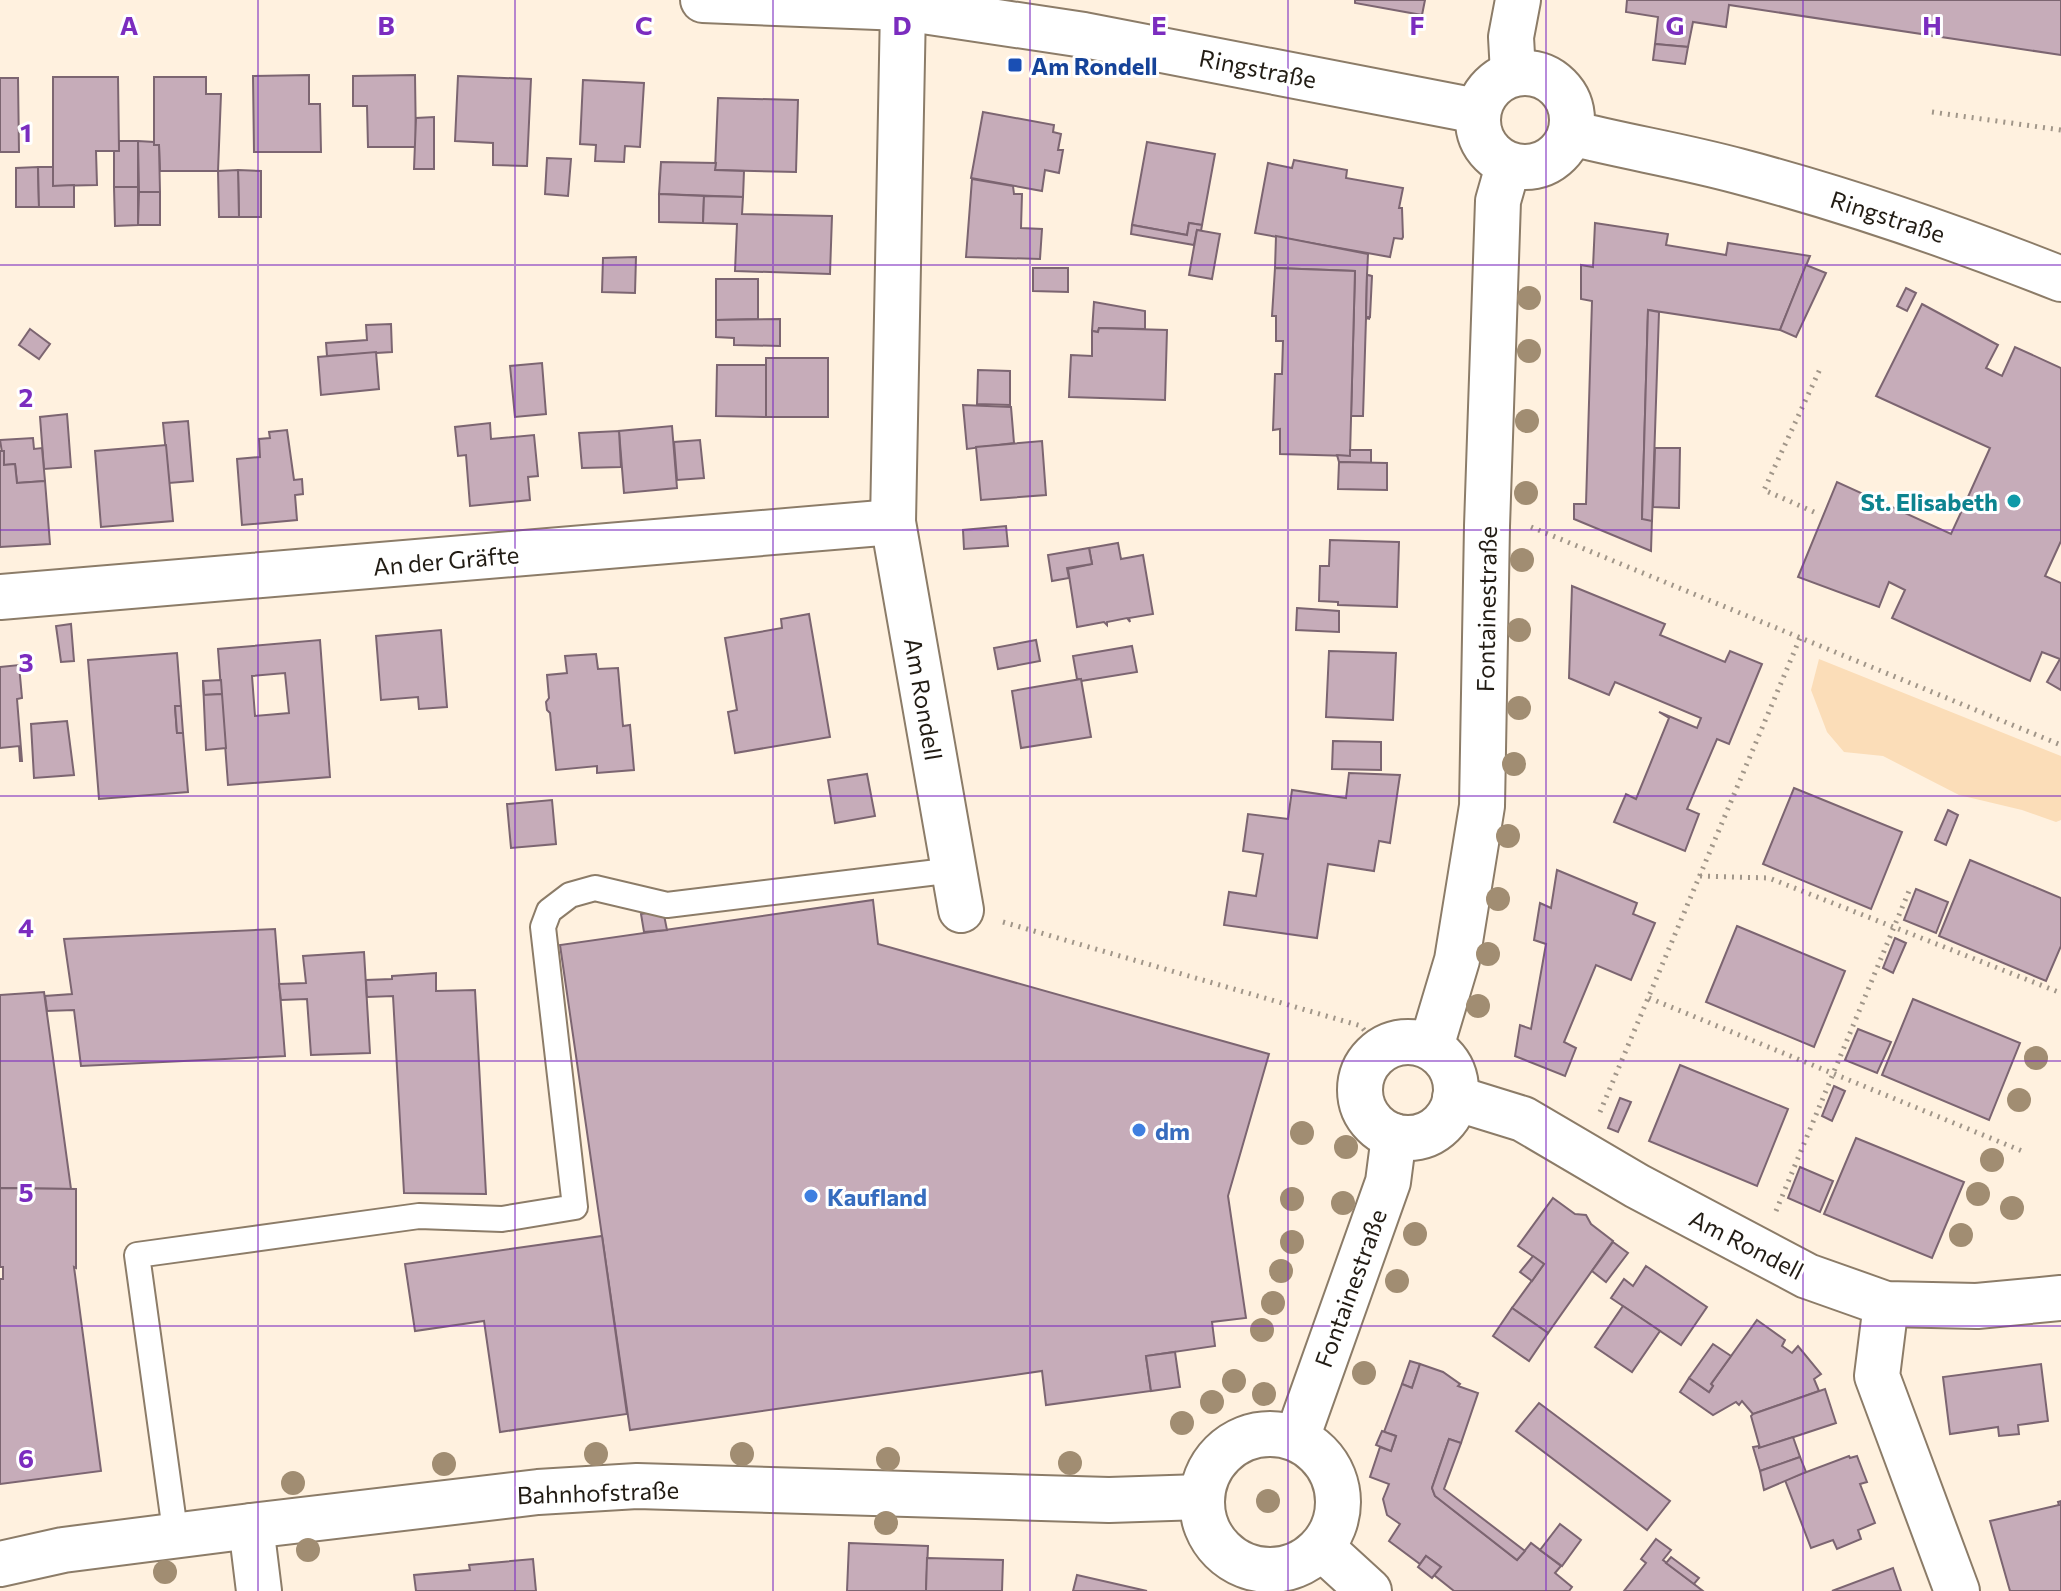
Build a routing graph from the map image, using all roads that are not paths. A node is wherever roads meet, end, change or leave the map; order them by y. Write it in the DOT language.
graph roads {
  1 [pos="703,0"];
  2 [pos="1518,0"];
  3 [pos="903,8"];
  4 [pos="1513,73"];
  5 [pos="1477,111"];
  6 [pos="1571,133"];
  7 [pos="1508,166"];
  8 [pos="2061,279"];
  9 [pos="893,522"];
  10 [pos="0,597"];
  11 [pos="957,890"];
  12 [pos="1431,1047"];
  13 [pos="1455,1098"];
  14 [pos="1394,1136"];
  15 [pos="2061,1298"];
  16 [pos="1886,1304"];
  17 [pos="1297,1438"];
  18 [pos="1201,1497"];
  19 [pos="251,1526"];
  20 [pos="176,1538"];
  21 [pos="1322,1548"];
  22 [pos="0,1564"];
  23 [pos="1254,1580"];
  24 [pos="259,1591"];
  25 [pos="1369,1591"];
  26 [pos="1957,1591"];
  1 -- 3 [label="street, Ringstraße"];
  2 -- 4 [label="street"];
  3 -- 5 [label="street, Ringstraße"];
  3 -- 9 [label="street, Am Rondell"];
  4 -- 5 [label="street"];
  4 -- 6 [label="street"];
  5 -- 7 [label="street"];
  6 -- 7 [label="street"];
  6 -- 8 [label="street, Ringstraße"];
  7 -- 12 [label="street, Fontainestraße"];
  9 -- 10 [label="street, An der Gräfte"];
  9 -- 11 [label="street, Am Rondell"];
  11 -- 20 [label="lane"];
  12 -- 13 [label="street"];
  12 -- 14 [label="street"];
  13 -- 14 [label="street"];
  13 -- 16 [label="street, Am Rondell"];
  14 -- 17 [label="street, Fontainestraße"];
  15 -- 16 [label="street, Am Rondell"];
  16 -- 26 [label="street"];
  17 -- 18 [label="street"];
  17 -- 21 [label="street"];
  18 -- 19 [label="street, Bahnhofstraße"];
  18 -- 23 [label="street"];
  19 -- 20 [label="street, Bahnhofstraße"];
  19 -- 24 [label="street"];
  20 -- 22 [label="street, Bahnhofstraße"];
  21 -- 23 [label="street"];
  21 -- 25 [label="street"];
}
